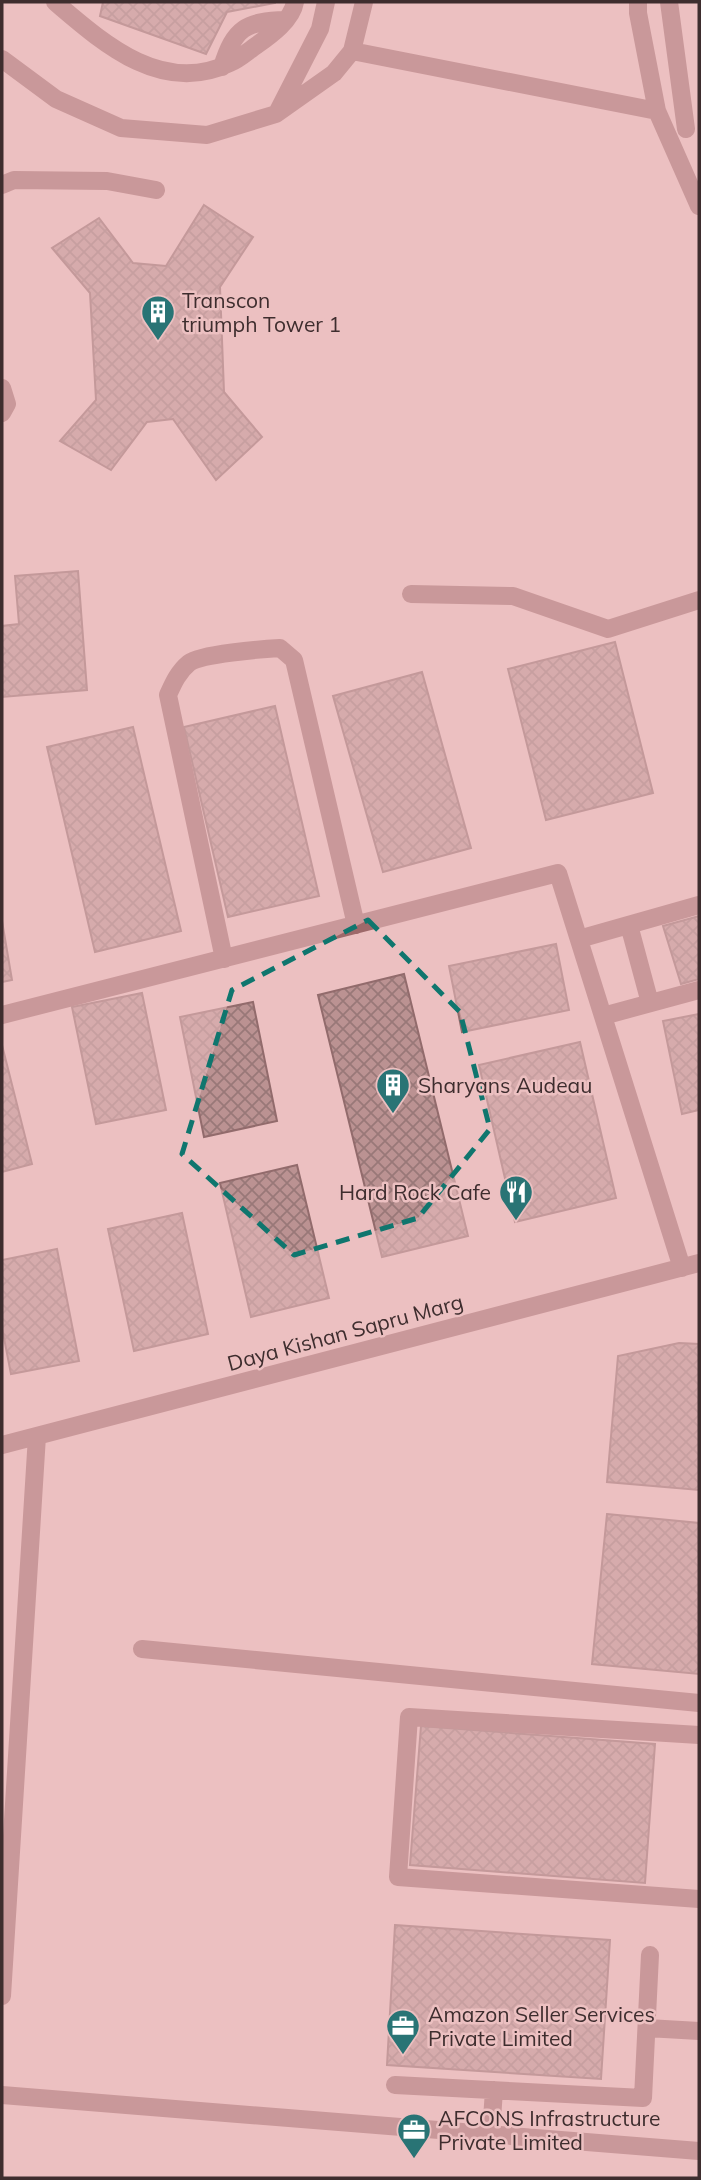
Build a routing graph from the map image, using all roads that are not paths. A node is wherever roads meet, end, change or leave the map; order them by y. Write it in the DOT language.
graph roads {
  1 [pos="55,2"];
  2 [pos="295,2"];
  3 [pos="326,2"];
  4 [pos="364,2"];
  5 [pos="638,2"];
  6 [pos="669,2"];
  7 [pos="352,51"];
  8 [pos="3,56"];
  9 [pos="657,111"];
  10 [pos="276,114"];
  11 [pos="693,128"];
  12 [pos="666,131"];
  13 [pos="2,185"];
  14 [pos="156,190"];
  15 [pos="699,206"];
  16 [pos="2,388"];
  17 [pos="2,413"];
  18 [pos="411,594"];
  19 [pos="699,600"];
  20 [pos="699,905"];
  21 [pos="356,925"];
  22 [pos="629,925"];
  23 [pos="579,939"];
  24 [pos="224,958"];
  25 [pos="699,990"];
  26 [pos="650,1003"];
  27 [pos="2,1015"];
  28 [pos="603,1016"];
  29 [pos="691,1265"];
  30 [pos="37,1436"];
  31 [pos="2,1445"];
  32 [pos="142,1649"];
  33 [pos="699,1703"];
  34 [pos="699,1735"];
  35 [pos="699,1899"];
  36 [pos="650,1955"];
  37 [pos="2,1996"];
  38 [pos="646,2028"];
  39 [pos="699,2031"];
  40 [pos="395,2085"];
  41 [pos="494,2090"];
  42 [pos="2,2095"];
  43 [pos="491,2134"];
  44 [pos="699,2151"];
  1 -- 2 [label="street"];
  3 -- 10 [label="street"];
  4 -- 7 [label="street"];
  5 -- 9 [label="street"];
  6 -- 11 [label="street"];
  7 -- 9 [label="street"];
  7 -- 10 [label="street"];
  8 -- 10 [label="street"];
  9 -- 12 [label="street"];
  11 -- 12 [label="street"];
  12 -- 15 [label="street"];
  13 -- 14 [label="street"];
  16 -- 17 [label="street"];
  18 -- 19 [label="street"];
  20 -- 22 [label="street"];
  21 -- 23 [label="street"];
  21 -- 24 [label="street"];
  21 -- 24 [label="street"];
  22 -- 23 [label="street"];
  22 -- 26 [label="street"];
  23 -- 28 [label="street"];
  24 -- 27 [label="street"];
  25 -- 26 [label="street"];
  26 -- 28 [label="street"];
  28 -- 29 [label="street"];
  29 -- 30 [label="street, Daya Kishan Sapru Marg"];
  30 -- 31 [label="street, Daya Kishan Sapru Marg"];
  30 -- 37 [label="street"];
  32 -- 33 [label="street"];
  34 -- 35 [label="street"];
  36 -- 38 [label="street"];
  38 -- 39 [label="street"];
  38 -- 41 [label="street"];
  40 -- 41 [label="street"];
  41 -- 43 [label="street"];
  42 -- 43 [label="street"];
  43 -- 44 [label="street"];
}
